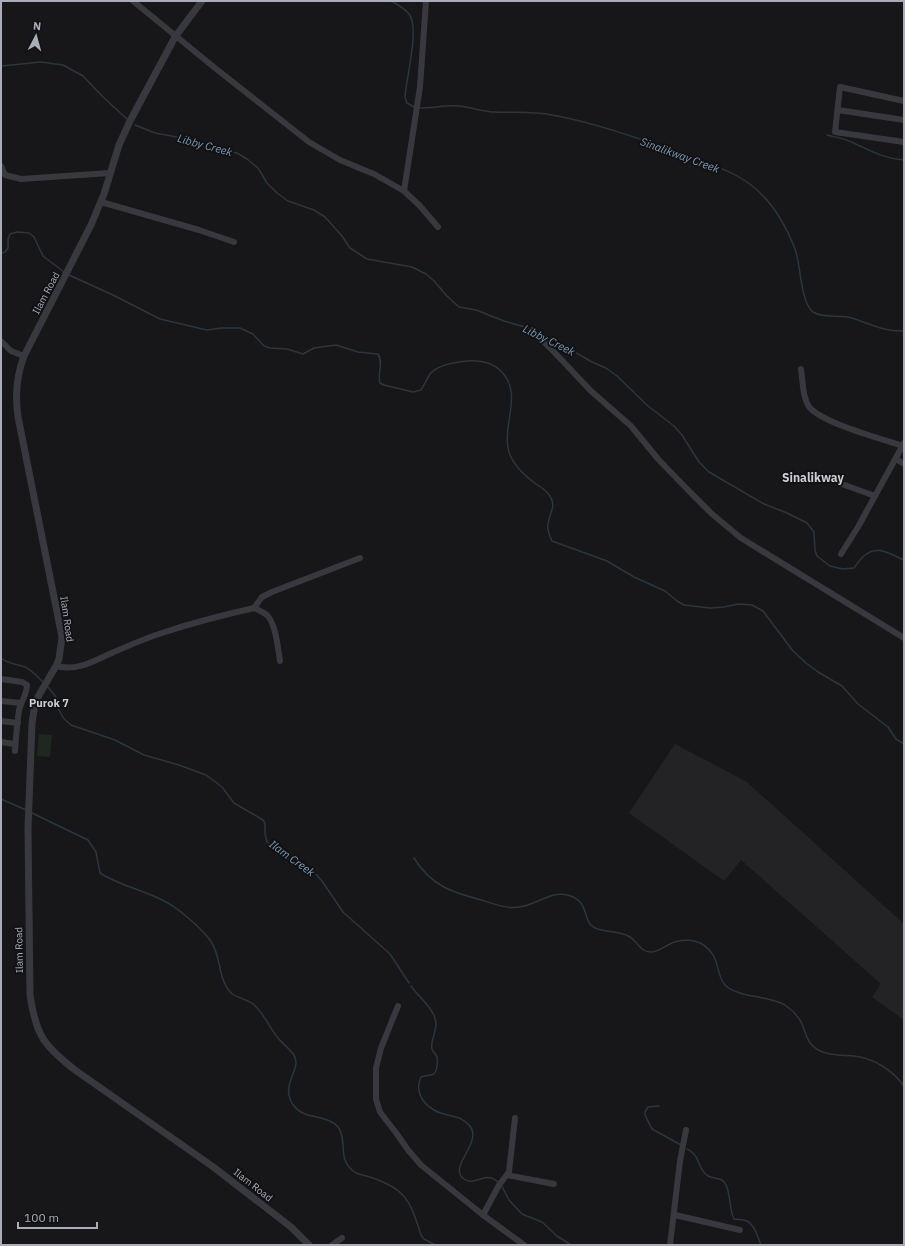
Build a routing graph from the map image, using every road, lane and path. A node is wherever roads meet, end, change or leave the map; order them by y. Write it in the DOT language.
graph roads {
  1 [pos="133,1"];
  2 [pos="202,1"];
  3 [pos="426,1"];
  4 [pos="175,37"];
  5 [pos="904,101"];
  6 [pos="838,110"];
  7 [pos="904,120"];
  8 [pos="904,142"];
  9 [pos="1,166"];
  10 [pos="110,173"];
  11 [pos="404,191"];
  12 [pos="101,202"];
  13 [pos="438,227"];
  14 [pos="234,242"];
  15 [pos="1,341"];
  16 [pos="543,341"];
  17 [pos="24,356"];
  18 [pos="801,369"];
  19 [pos="903,445"];
  20 [pos="896,458"];
  21 [pos="904,464"];
  22 [pos="842,484"];
  23 [pos="876,496"];
  24 [pos="841,554"];
  25 [pos="360,558"];
  26 [pos="254,608"];
  27 [pos="904,638"];
  28 [pos="280,661"];
  29 [pos="56,666"];
  30 [pos="1,679"];
  31 [pos="1,701"];
  32 [pos="21,703"];
  33 [pos="1,721"];
  34 [pos="18,723"];
  35 [pos="1,742"];
  36 [pos="15,744"];
  37 [pos="15,752"];
  38 [pos="398,1006"];
  39 [pos="515,1118"];
  40 [pos="686,1130"];
  41 [pos="507,1175"];
  42 [pos="554,1184"];
  43 [pos="674,1214"];
  44 [pos="483,1215"];
  45 [pos="740,1230"];
  46 [pos="342,1238"];
  47 [pos="308,1245"];
  48 [pos="332,1245"];
  49 [pos="524,1245"];
  50 [pos="670,1245"];
  1 -- 4 [label="street"];
  2 -- 4 [label="street, Ilam Road"];
  3 -- 11 [label="street"];
  4 -- 10 [label="street, Ilam Road"];
  4 -- 11 [label="street"];
  5 -- 6 [label="street"];
  6 -- 7 [label="street"];
  6 -- 8 [label="street"];
  9 -- 10 [label="street"];
  10 -- 12 [label="street, Ilam Road"];
  11 -- 13 [label="street"];
  12 -- 14 [label="street"];
  12 -- 17 [label="street, Ilam Road"];
  15 -- 17 [label="street"];
  16 -- 27 [label="street"];
  17 -- 29 [label="street, Ilam Road"];
  18 -- 19 [label="street"];
  19 -- 20 [label="street"];
  20 -- 21 [label="street"];
  20 -- 23 [label="street"];
  22 -- 23 [label="street"];
  23 -- 24 [label="street"];
  25 -- 26 [label="street"];
  26 -- 28 [label="street"];
  26 -- 29 [label="street"];
  29 -- 47 [label="street, Ilam Road"];
  30 -- 32 [label="street"];
  31 -- 32 [label="street"];
  32 -- 34 [label="street"];
  33 -- 34 [label="street"];
  34 -- 36 [label="street"];
  35 -- 36 [label="street"];
  36 -- 37 [label="street"];
  38 -- 44 [label="street"];
  39 -- 41 [label="street"];
  40 -- 43 [label="street"];
  41 -- 42 [label="street"];
  41 -- 44 [label="street"];
  43 -- 45 [label="street"];
  43 -- 50 [label="street"];
  44 -- 49 [label="street"];
  46 -- 48 [label="street"];
}
